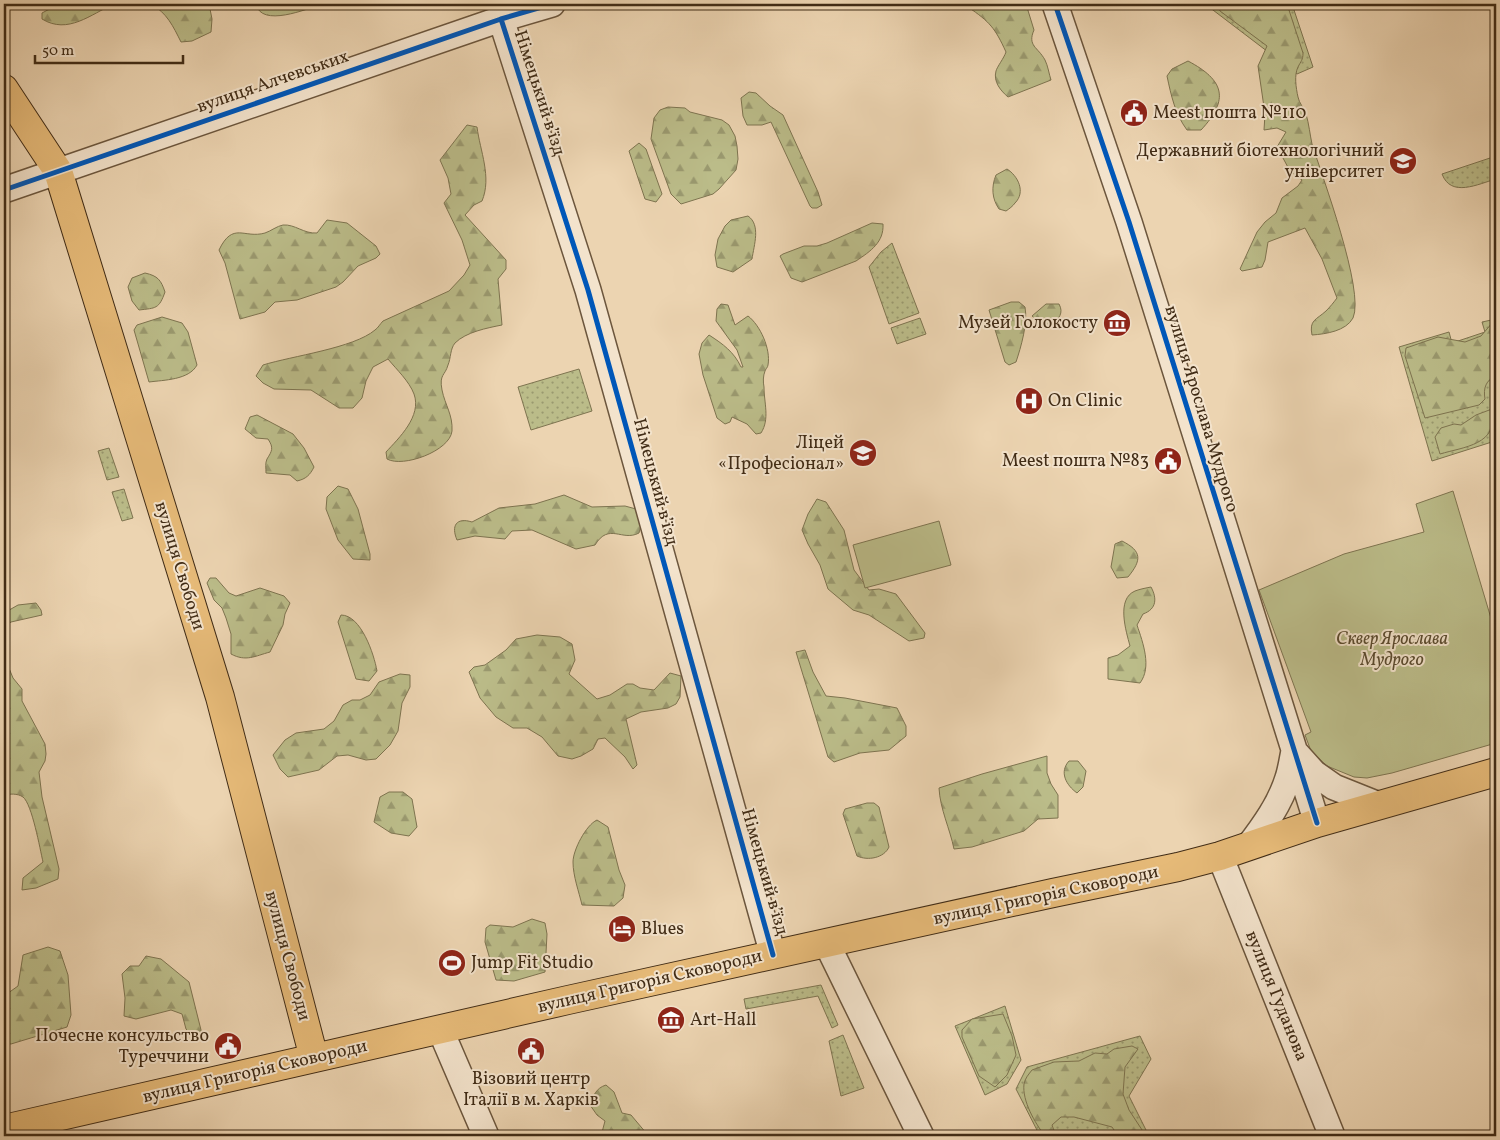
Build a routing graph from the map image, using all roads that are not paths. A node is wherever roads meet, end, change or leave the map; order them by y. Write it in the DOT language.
graph roads {
  1 [pos="552,4"];
  2 [pos="1055,4"];
  3 [pos="501,19"];
  4 [pos="4,90"];
  5 [pos="58,171"];
  6 [pos="4,190"];
  7 [pos="1294,750"];
  8 [pos="1496,772"];
  9 [pos="1378,805"];
  10 [pos="1316,823"];
  11 [pos="1248,847"];
  12 [pos="1220,856"];
  13 [pos="827,944"];
  14 [pos="773,955"];
  15 [pos="440,1029"];
  16 [pos="314,1058"];
  17 [pos="22,1130"];
  18 [pos="486,1136"];
  19 [pos="921,1136"];
  20 [pos="1332,1136"];
  1 -- 3 [label="street, вулиця Алчевських"];
  2 -- 7 [label="street, вулиця Ярослава Мудрого"];
  3 -- 5 [label="street, вулиця Алчевських"];
  3 -- 14 [label="street, Німецький в’їзд"];
  4 -- 5 [label="main road, вулиця Свободи"];
  5 -- 6 [label="street, вулиця Алчевських"];
  5 -- 16 [label="main road, вулиця Свободи"];
  7 -- 9 [label="street"];
  7 -- 10 [label="street, вулиця Ярослава Мудрого"];
  7 -- 11 [label="street"];
  8 -- 9 [label="main road, вулиця Григорія Сковороди"];
  9 -- 10 [label="main road, вулиця Григорія Сковороди"];
  10 -- 11 [label="main road, вулиця Григорія Сковороди"];
  11 -- 12 [label="main road, вулиця Григорія Сковороди"];
  12 -- 13 [label="main road, вулиця Григорія Сковороди"];
  12 -- 20 [label="street, вулиця Гуданова"];
  13 -- 14 [label="main road, вулиця Григорія Сковороди"];
  13 -- 19 [label="street"];
  14 -- 15 [label="main road, вулиця Григорія Сковороди"];
  15 -- 16 [label="main road, вулиця Григорія Сковороди"];
  15 -- 18 [label="street"];
  16 -- 17 [label="main road, вулиця Григорія Сковороди"];
}
